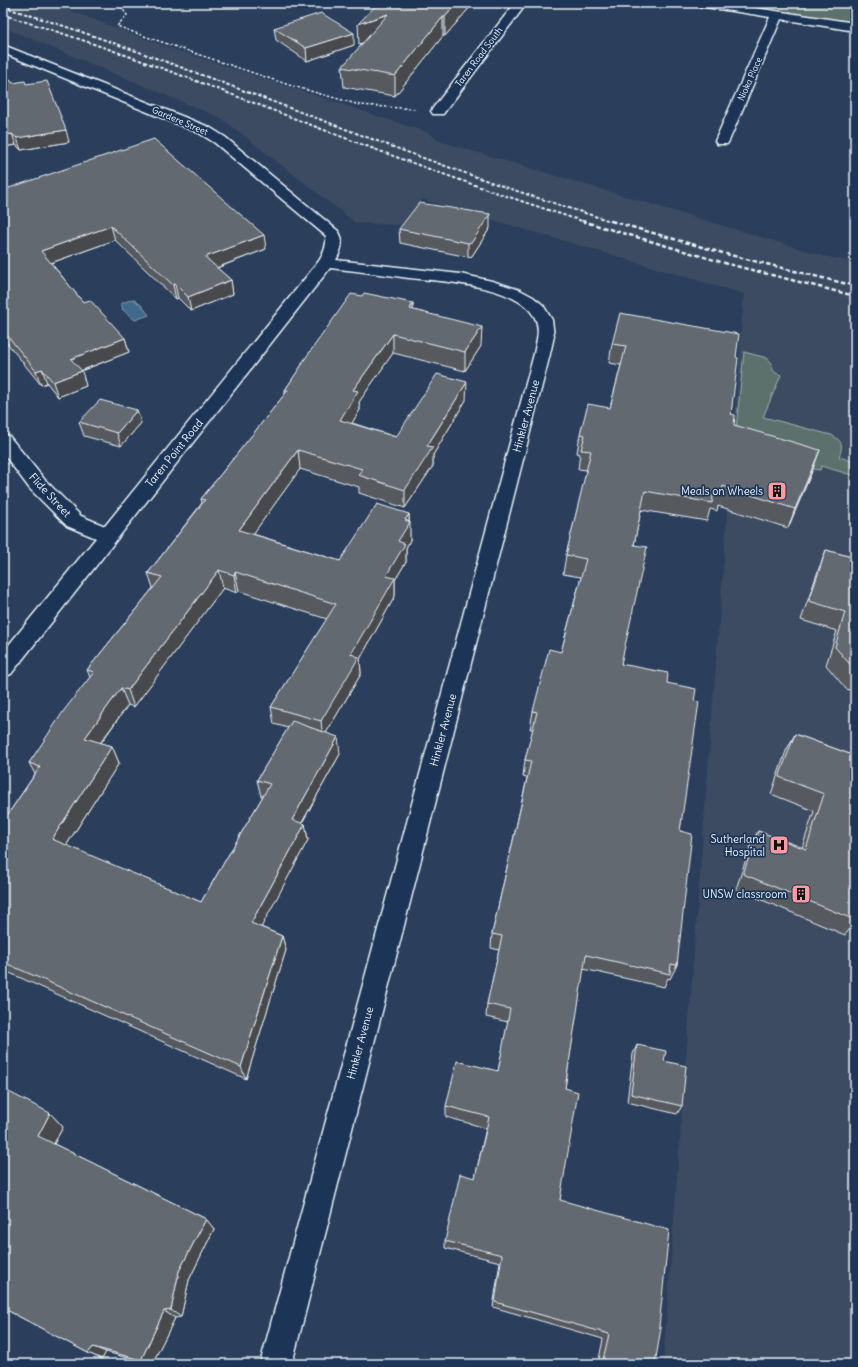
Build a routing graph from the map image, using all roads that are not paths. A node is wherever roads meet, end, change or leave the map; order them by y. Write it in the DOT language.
graph roads {
  1 [pos="521,3"];
  2 [pos="699,3"];
  3 [pos="777,16"];
  4 [pos="855,27"];
  5 [pos="3,49"];
  6 [pos="438,112"];
  7 [pos="722,141"];
  8 [pos="333,234"];
  9 [pos="326,263"];
  10 [pos="3,440"];
  11 [pos="109,534"];
  12 [pos="3,668"];
  13 [pos="276,1364"];
  1 -- 6 [label="street, Taren Road South"];
  2 -- 3 [label="street"];
  3 -- 4 [label="street"];
  3 -- 7 [label="street, Nioka Place"];
  5 -- 8 [label="street, Gardere Street"];
  8 -- 9 [label="street, Taren Point Road"];
  9 -- 11 [label="street, Taren Point Road"];
  9 -- 13 [label="street, Hinkler Avenue"];
  10 -- 11 [label="street, Flide Street"];
  11 -- 12 [label="street, Taren Point Road"];
}
